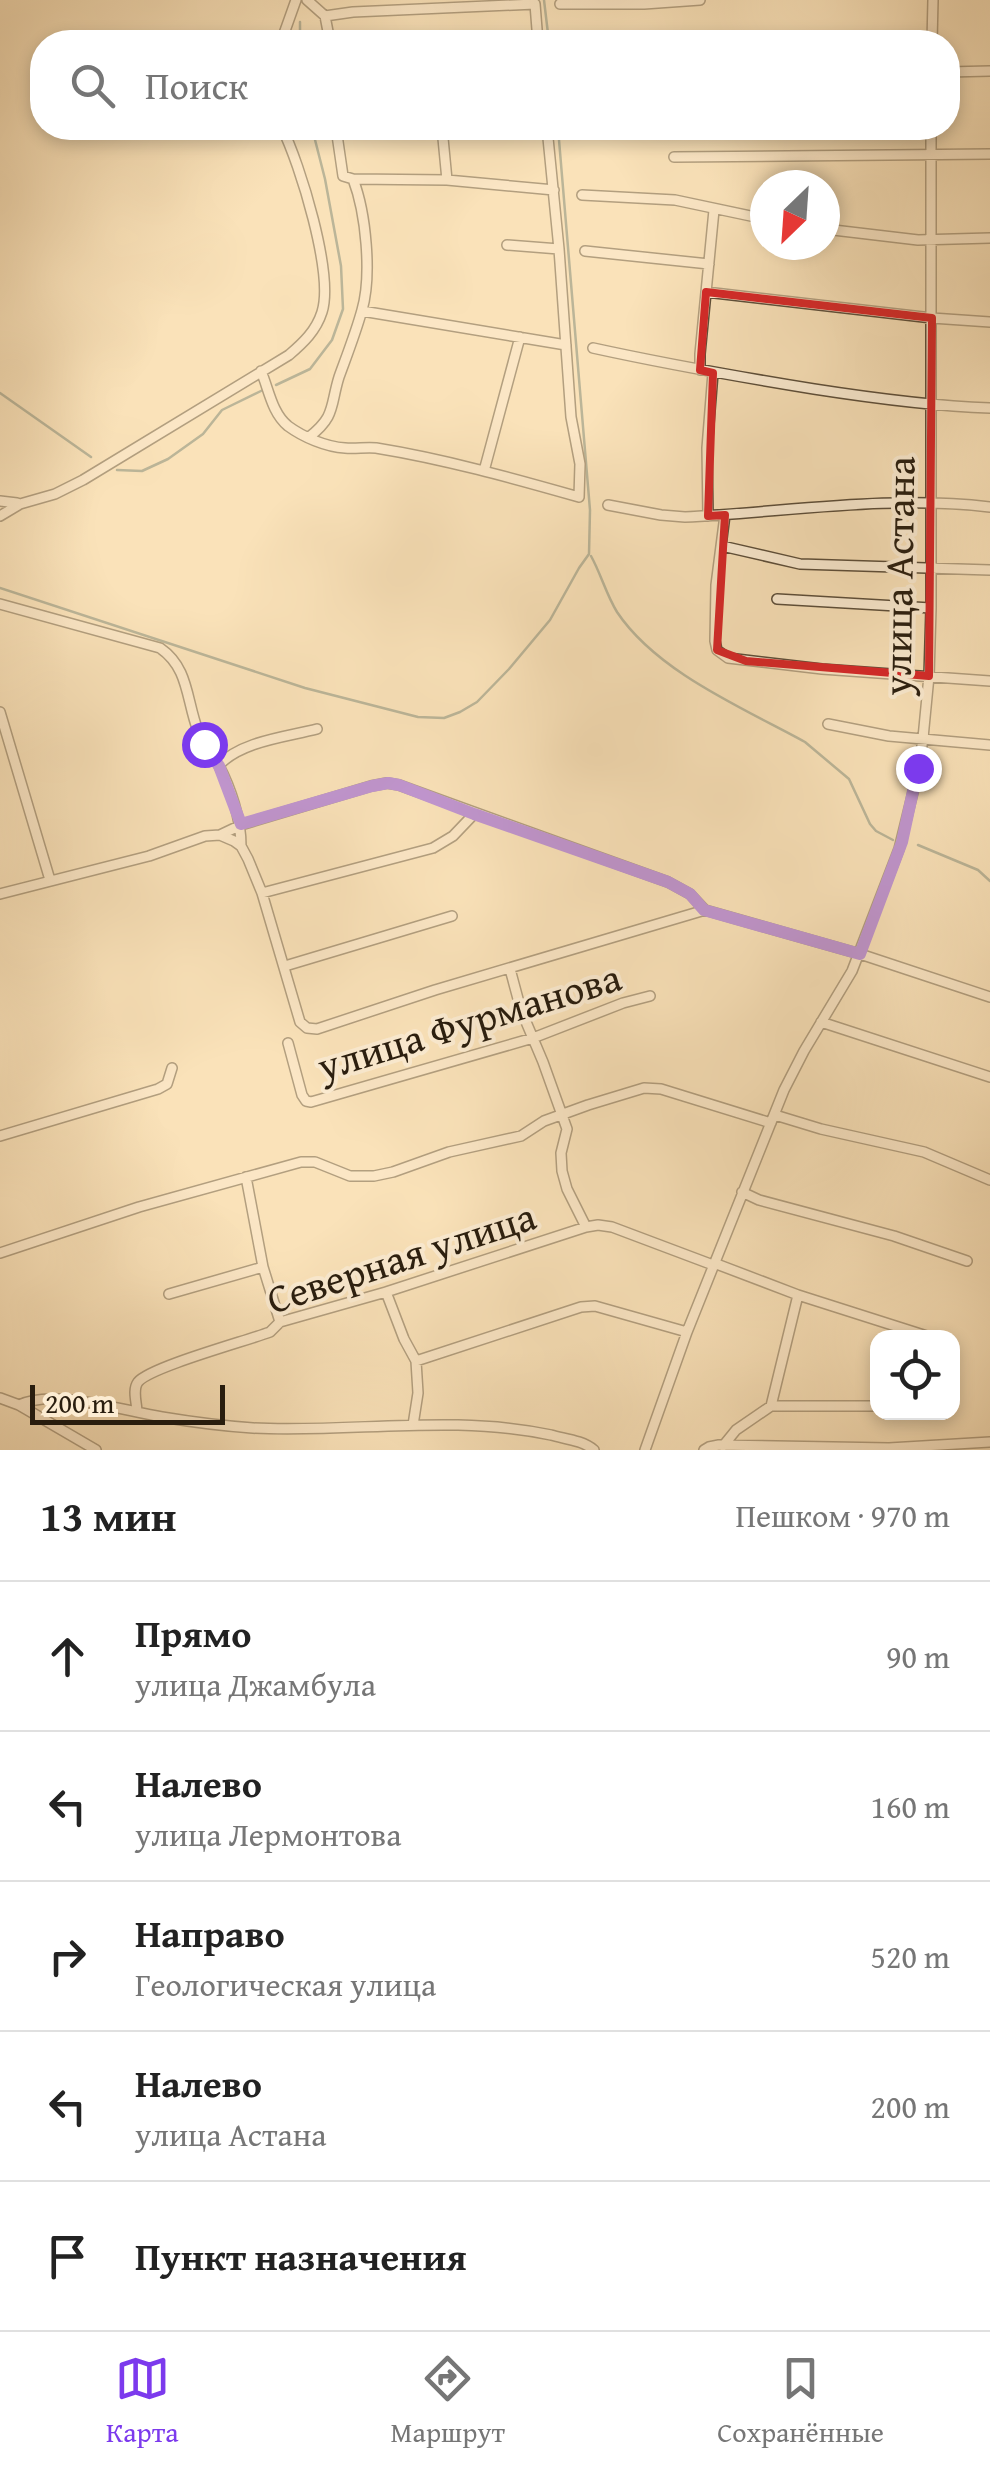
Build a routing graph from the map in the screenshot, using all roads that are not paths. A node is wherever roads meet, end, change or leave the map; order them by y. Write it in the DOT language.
graph roads {
  1 [pos="296,0"];
  2 [pos="308,0"];
  3 [pos="700,0"];
  4 [pos="933,0"];
  5 [pos="560,4"];
  6 [pos="326,16"];
  7 [pos="285,30"];
  8 [pos="328,30"];
  9 [pos="537,30"];
  10 [pos="932,30"];
  11 [pos="990,71"];
  12 [pos="960,72"];
  13 [pos="288,140"];
  14 [pos="339,140"];
  15 [pos="443,140"];
  16 [pos="548,140"];
  17 [pos="931,140"];
  18 [pos="990,154"];
  19 [pos="931,155"];
  20 [pos="674,157"];
  21 [pos="348,177"];
  22 [pos="447,180"];
  23 [pos="554,190"];
  24 [pos="582,195"];
  25 [pos="714,210"];
  26 [pos="750,216"];
  27 [pos="840,231"];
  28 [pos="990,238"];
  29 [pos="930,240"];
  30 [pos="507,245"];
  31 [pos="559,249"];
  32 [pos="585,251"];
  33 [pos="709,264"];
  34 [pos="706,292"];
  35 [pos="362,311"];
  36 [pos="932,318"];
  37 [pos="990,322"];
  38 [pos="520,337"];
  39 [pos="566,345"];
  40 [pos="593,348"];
  41 [pos="700,370"];
  42 [pos="261,371"];
  43 [pos="713,373"];
  44 [pos="932,406"];
  45 [pos="990,408"];
  46 [pos="309,437"];
  47 [pos="484,471"];
  48 [pos="0,502"];
  49 [pos="930,503"];
  50 [pos="20,504"];
  51 [pos="608,505"];
  52 [pos="990,507"];
  53 [pos="725,515"];
  54 [pos="0,516"];
  55 [pos="708,516"];
  56 [pos="722,546"];
  57 [pos="931,567"];
  58 [pos="990,570"];
  59 [pos="778,600"];
  60 [pos="0,604"];
  61 [pos="931,608"];
  62 [pos="929,676"];
  63 [pos="990,681"];
  64 [pos="0,712"];
  65 [pos="828,724"];
  66 [pos="317,728"];
  67 [pos="923,738"];
  68 [pos="990,745"];
  69 [pos="219,766"];
  70 [pos="474,814"];
  71 [pos="241,824"];
  72 [pos="220,835"];
  73 [pos="238,844"];
  74 [pos="50,880"];
  75 [pos="262,893"];
  76 [pos="0,894"];
  77 [pos="704,910"];
  78 [pos="452,916"];
  79 [pos="860,954"];
  80 [pos="285,966"];
  81 [pos="510,969"];
  82 [pos="650,996"];
  83 [pos="990,998"];
  84 [pos="820,1022"];
  85 [pos="533,1038"];
  86 [pos="288,1043"];
  87 [pos="172,1068"];
  88 [pos="990,1077"];
  89 [pos="560,1115"];
  90 [pos="773,1119"];
  91 [pos="0,1136"];
  92 [pos="246,1177"];
  93 [pos="990,1180"];
  94 [pos="742,1192"];
  95 [pos="586,1227"];
  96 [pos="0,1253"];
  97 [pos="967,1261"];
  98 [pos="714,1264"];
  99 [pos="263,1267"];
  100 [pos="386,1292"];
  101 [pos="169,1294"];
  102 [pos="798,1295"];
  103 [pos="280,1322"];
  104 [pos="908,1330"];
  105 [pos="686,1332"];
  106 [pos="416,1361"];
  107 [pos="0,1398"];
  108 [pos="19,1406"];
  109 [pos="772,1406"];
  110 [pos="870,1406"];
  111 [pos="137,1412"];
  112 [pos="413,1425"];
  113 [pos="990,1442"];
  114 [pos="723,1446"];
  115 [pos="812,1448"];
  116 [pos="889,1449"];
  117 [pos="96,1450"];
  118 [pos="594,1450"];
  119 [pos="645,1450"];
  120 [pos="704,1450"];
  1 -- 7 [label="street"];
  2 -- 6 [label="street"];
  3 -- 5 [label="street"];
  4 -- 10 [label="street"];
  6 -- 8 [label="street"];
  6 -- 9 [label="street"];
  11 -- 12 [label="street"];
  13 -- 42 [label="street"];
  14 -- 21 [label="street"];
  15 -- 22 [label="street"];
  16 -- 23 [label="street"];
  17 -- 19 [label="street, улица Астана"];
  18 -- 19 [label="street"];
  19 -- 20 [label="street"];
  19 -- 29 [label="street, улица Астана"];
  21 -- 22 [label="street"];
  21 -- 35 [label="street"];
  22 -- 23 [label="street"];
  23 -- 31 [label="street"];
  24 -- 25 [label="street"];
  25 -- 26 [label="street"];
  25 -- 33 [label="street"];
  27 -- 29 [label="street"];
  28 -- 29 [label="street"];
  29 -- 36 [label="street, улица Астана"];
  30 -- 31 [label="street"];
  31 -- 39 [label="street"];
  32 -- 33 [label="street"];
  33 -- 34 [label="street"];
  34 -- 36 [label="street"];
  34 -- 41 [label="street"];
  35 -- 38 [label="street"];
  35 -- 46 [label="street"];
  36 -- 37 [label="street"];
  36 -- 44 [label="street, улица Астана"];
  38 -- 39 [label="street"];
  38 -- 47 [label="street"];
  39 -- 47 [label="street"];
  40 -- 41 [label="street"];
  41 -- 43 [label="street"];
  42 -- 46 [label="street"];
  42 -- 50 [label="street"];
  43 -- 44 [label="street"];
  43 -- 55 [label="street"];
  44 -- 45 [label="street"];
  44 -- 49 [label="street, улица Астана"];
  46 -- 47 [label="street"];
  48 -- 50 [label="street"];
  49 -- 52 [label="street"];
  49 -- 53 [label="street"];
  49 -- 57 [label="street, улица Астана"];
  50 -- 54 [label="street"];
  51 -- 55 [label="street"];
  53 -- 55 [label="street"];
  53 -- 56 [label="street"];
  56 -- 57 [label="street"];
  56 -- 62 [label="street"];
  57 -- 58 [label="street"];
  57 -- 61 [label="street, улица Астана"];
  59 -- 61 [label="street"];
  60 -- 69 [label="street"];
  61 -- 62 [label="street, улица Астана"];
  62 -- 63 [label="street"];
  62 -- 67 [label="street, улица Астана"];
  64 -- 74 [label="street"];
  65 -- 67 [label="street"];
  66 -- 69 [label="street"];
  67 -- 68 [label="street"];
  67 -- 79 [label="street, улица Астана"];
  69 -- 71 [label="street"];
  70 -- 71 [label="street"];
  70 -- 75 [label="street"];
  70 -- 77 [label="street"];
  71 -- 72 [label="street"];
  71 -- 73 [label="street"];
  72 -- 73 [label="street"];
  72 -- 74 [label="street"];
  73 -- 75 [label="street"];
  74 -- 76 [label="street"];
  75 -- 80 [label="street"];
  77 -- 79 [label="street"];
  77 -- 81 [label="street"];
  78 -- 80 [label="street"];
  79 -- 83 [label="street"];
  79 -- 84 [label="street, улица Астана"];
  80 -- 81 [label="street"];
  81 -- 85 [label="street"];
  82 -- 85 [label="street, улица Фурманова"];
  84 -- 88 [label="street"];
  84 -- 90 [label="street, улица Астана"];
  85 -- 86 [label="street, улица Фурманова"];
  85 -- 89 [label="street"];
  87 -- 91 [label="street"];
  89 -- 90 [label="street"];
  89 -- 92 [label="street"];
  89 -- 95 [label="street"];
  90 -- 93 [label="street"];
  90 -- 94 [label="street, улица Астана"];
  92 -- 96 [label="street"];
  92 -- 99 [label="street"];
  94 -- 97 [label="street"];
  94 -- 98 [label="street, улица Астана"];
  95 -- 98 [label="street, Северная улица"];
  95 -- 100 [label="street, Северная улица"];
  98 -- 102 [label="street, Северная улица"];
  98 -- 105 [label="street, улица Астана"];
  99 -- 101 [label="street"];
  99 -- 103 [label="street"];
  100 -- 103 [label="street, Северная улица"];
  100 -- 106 [label="street"];
  102 -- 104 [label="street, Северная улица"];
  102 -- 109 [label="street"];
  103 -- 111 [label="street, Северная улица"];
  105 -- 106 [label="street"];
  105 -- 119 [label="street, улица Астана"];
  106 -- 112 [label="street"];
  107 -- 108 [label="street"];
  108 -- 111 [label="street"];
  108 -- 117 [label="street"];
  109 -- 110 [label="street"];
  109 -- 114 [label="street"];
  111 -- 112 [label="street"];
  112 -- 118 [label="street"];
  113 -- 116 [label="street"];
  114 -- 115 [label="street"];
  114 -- 120 [label="street"];
  115 -- 116 [label="street"];
}
